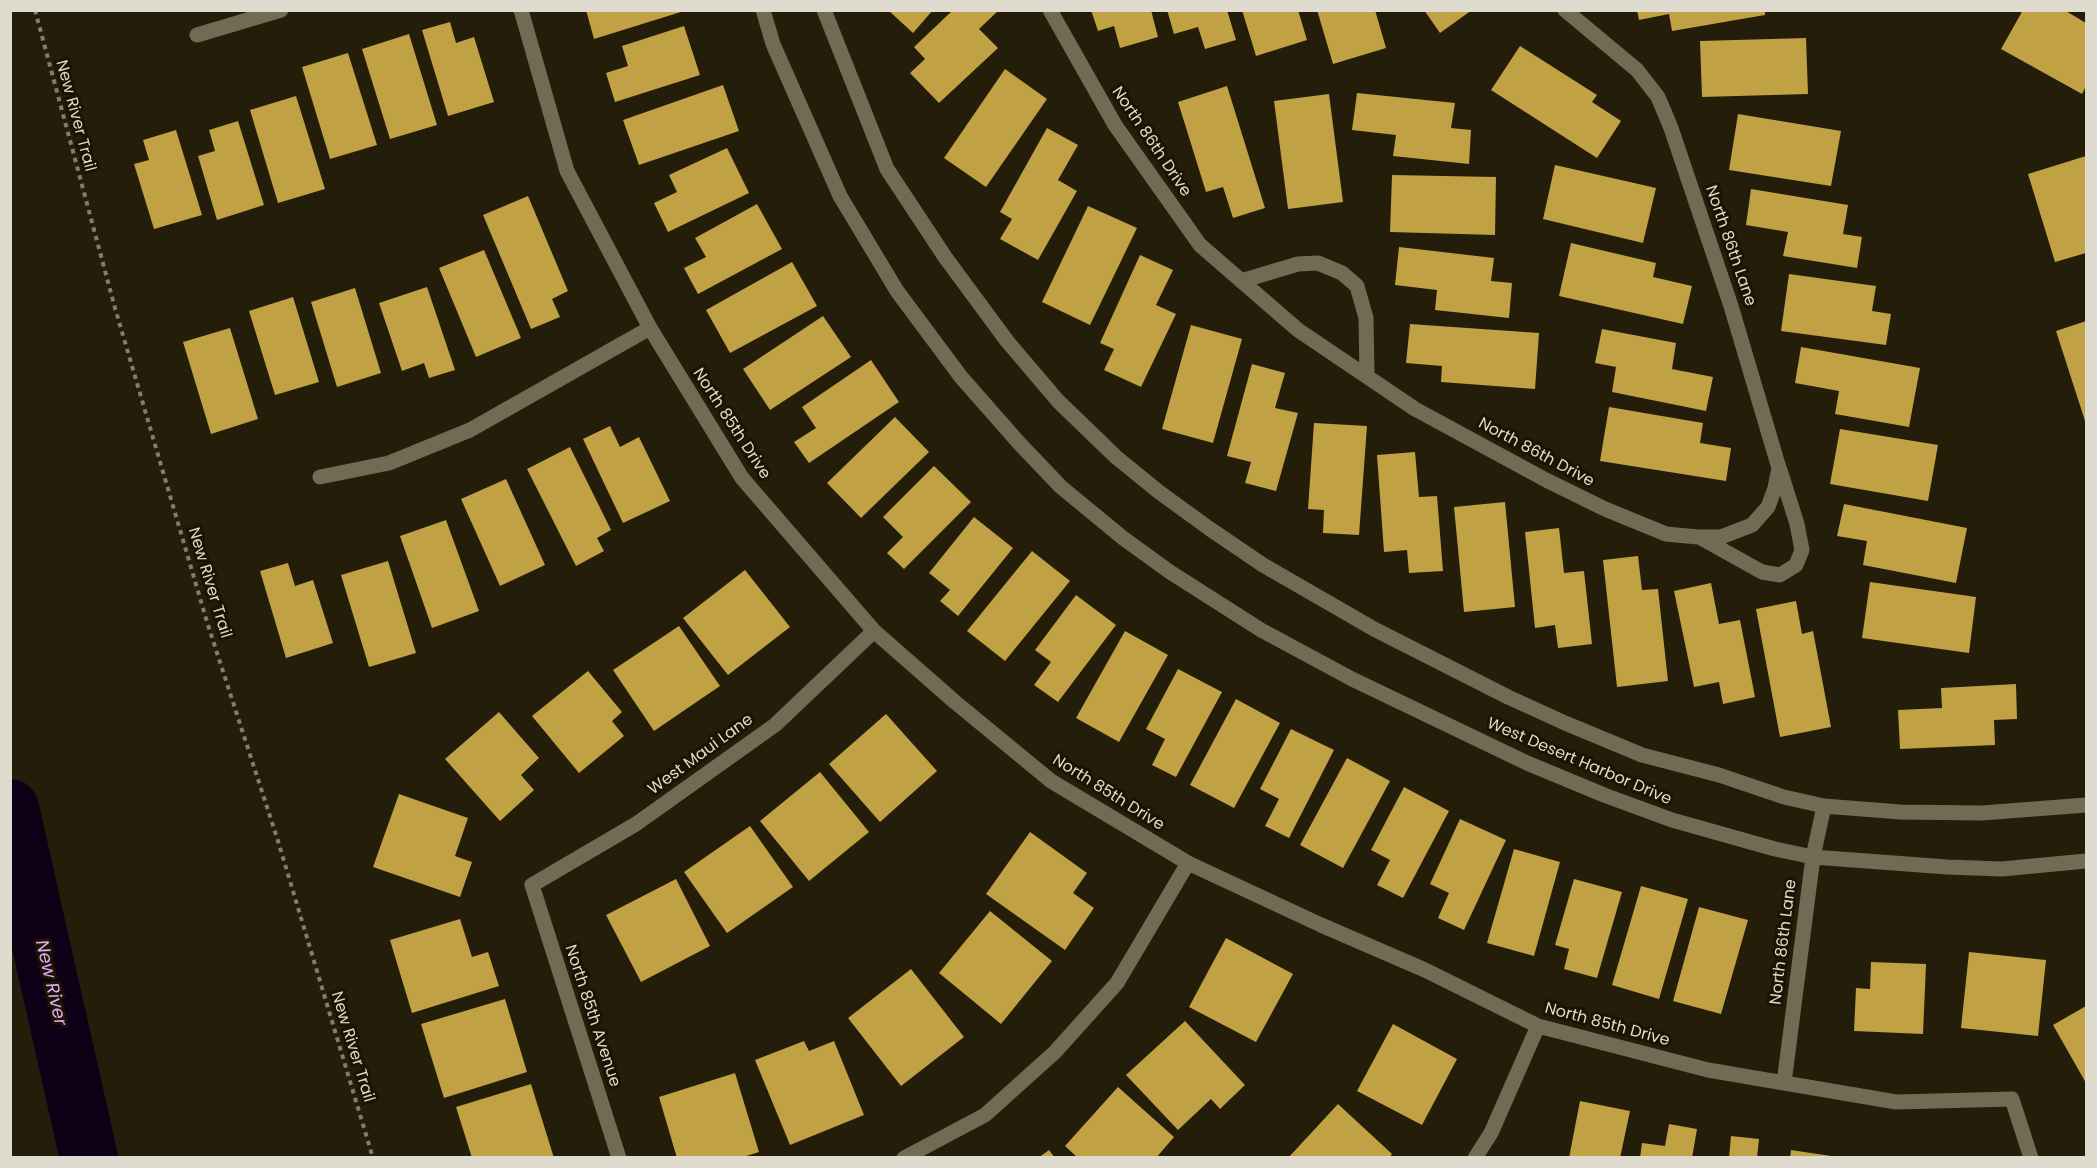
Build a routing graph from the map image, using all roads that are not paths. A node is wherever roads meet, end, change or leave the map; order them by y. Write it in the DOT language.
graph roads {
  1 [pos="281,10"];
  2 [pos="521,10"];
  3 [pos="762,10"];
  4 [pos="824,10"];
  5 [pos="1050,10"];
  6 [pos="1565,10"];
  7 [pos="197,36"];
  8 [pos="1241,281"];
  9 [pos="650,328"];
  10 [pos="1367,376"];
  11 [pos="1779,468"];
  12 [pos="320,477"];
  13 [pos="1698,537"];
  14 [pos="874,631"];
  15 [pos="2086,805"];
  16 [pos="1824,806"];
  17 [pos="1813,857"];
  18 [pos="2086,861"];
  19 [pos="1188,863"];
  20 [pos="532,885"];
  21 [pos="1538,1026"];
  22 [pos="1784,1083"];
  23 [pos="619,1158"];
  24 [pos="904,1158"];
  25 [pos="1475,1158"];
  26 [pos="2031,1158"];
  1 -- 7 [label="street"];
  2 -- 9 [label="street, North 85th Drive"];
  3 -- 17 [label="street, West Desert Harbor Drive"];
  4 -- 16 [label="street, West Desert Harbor Drive"];
  5 -- 8 [label="street, North 86th Drive"];
  6 -- 11 [label="street, North 86th Lane"];
  8 -- 10 [label="street, North 86th Drive"];
  8 -- 10 [label="street"];
  9 -- 12 [label="street"];
  9 -- 14 [label="street, North 85th Drive"];
  10 -- 13 [label="street, North 86th Drive"];
  11 -- 13 [label="street, North 86th Drive"];
  11 -- 13 [label="street, North 86th Drive"];
  14 -- 19 [label="street, North 85th Drive"];
  14 -- 20 [label="street, West Maui Lane"];
  15 -- 16 [label="street, West Desert Harbor Drive"];
  16 -- 17 [label="street, North 86th Lane"];
  17 -- 18 [label="street, West Desert Harbor Drive"];
  17 -- 22 [label="street, North 86th Lane"];
  19 -- 21 [label="street, North 85th Drive"];
  19 -- 24 [label="street"];
  20 -- 23 [label="street, North 85th Avenue"];
  21 -- 22 [label="street, North 85th Drive"];
  21 -- 25 [label="street"];
  22 -- 26 [label="street, North 85th Drive"];
}
